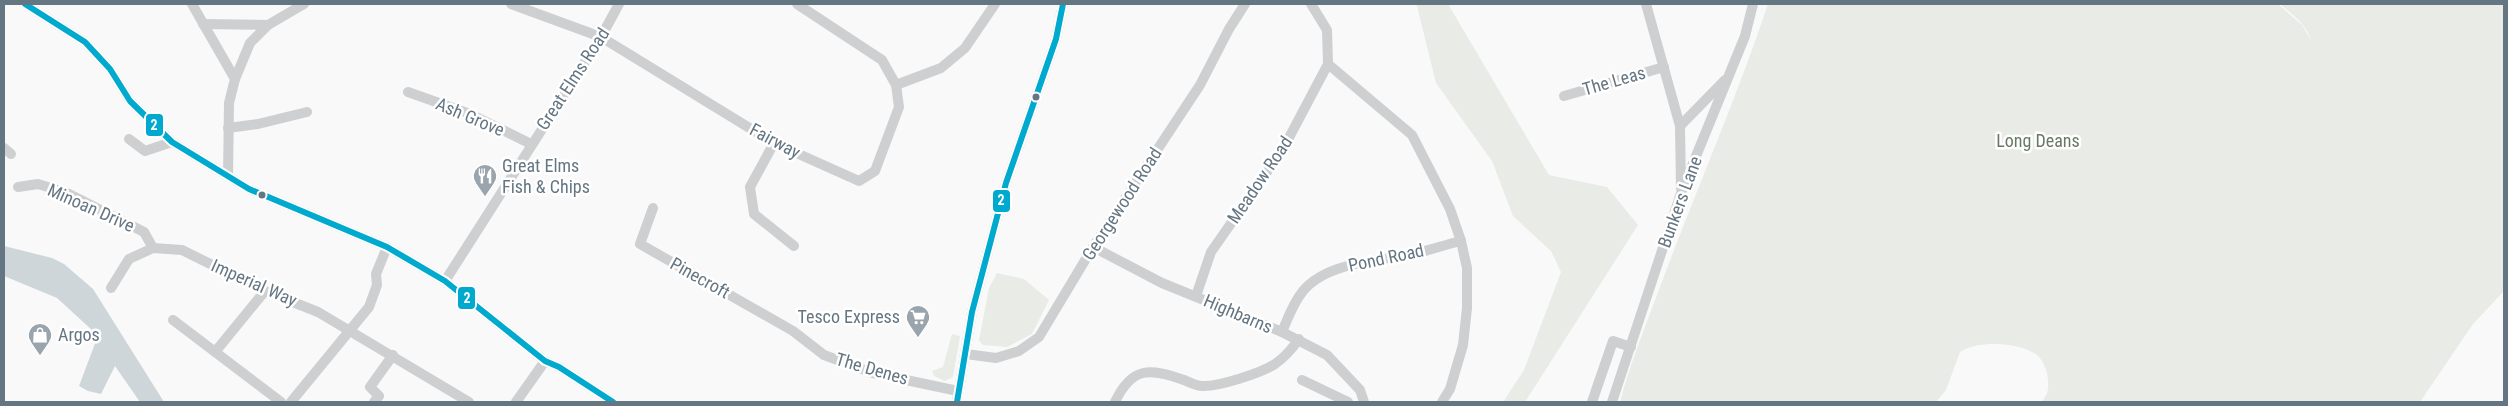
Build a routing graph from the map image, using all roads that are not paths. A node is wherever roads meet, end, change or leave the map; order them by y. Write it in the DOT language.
graph roads {
  1 [pos="25,4"];
  2 [pos="192,4"];
  3 [pos="304,4"];
  4 [pos="510,4"];
  5 [pos="619,4"];
  6 [pos="797,4"];
  7 [pos="994,4"];
  8 [pos="1063,4"];
  9 [pos="1245,4"];
  10 [pos="1312,4"];
  11 [pos="1646,4"];
  12 [pos="1753,4"];
  13 [pos="203,24"];
  14 [pos="268,25"];
  15 [pos="601,37"];
  16 [pos="1328,64"];
  17 [pos="1664,67"];
  18 [pos="1728,77"];
  19 [pos="235,79"];
  20 [pos="896,85"];
  21 [pos="408,92"];
  22 [pos="1564,96"];
  23 [pos="307,112"];
  24 [pos="1680,126"];
  25 [pos="228,128"];
  26 [pos="130,139"];
  27 [pos="172,142"];
  28 [pos="774,143"];
  29 [pos="531,144"];
  30 [pos="228,176"];
  31 [pos="18,187"];
  32 [pos="1681,193"];
  33 [pos="653,208"];
  34 [pos="1461,241"];
  35 [pos="794,246"];
  36 [pos="387,247"];
  37 [pos="1093,247"];
  38 [pos="153,248"];
  39 [pos="445,281"];
  40 [pos="111,288"];
  41 [pos="265,291"];
  42 [pos="1196,296"];
  43 [pos="173,320"];
  44 [pos="350,329"];
  45 [pos="793,331"];
  46 [pos="1282,332"];
  47 [pos="1299,339"];
  48 [pos="1631,347"];
  49 [pos="215,352"];
  50 [pos="966,354"];
  51 [pos="393,356"];
  52 [pos="546,361"];
  53 [pos="1302,380"];
  54 [pos="958,391"];
  55 [pos="281,402"];
  56 [pos="291,402"];
  57 [pos="374,402"];
  58 [pos="469,402"];
  59 [pos="516,402"];
  60 [pos="614,402"];
  61 [pos="957,402"];
  62 [pos="1115,402"];
  63 [pos="1348,402"];
  64 [pos="1364,402"];
  65 [pos="1442,402"];
  66 [pos="1592,402"];
  67 [pos="1612,402"];
  1 -- 27 [label="street"];
  2 -- 13 [label="street"];
  3 -- 14 [label="street"];
  4 -- 15 [label="street, Fairway"];
  5 -- 15 [label="street, Great Elms Road"];
  6 -- 20 [label="street"];
  7 -- 20 [label="street"];
  8 -- 50 [label="street"];
  9 -- 37 [label="street, Georgewood Road"];
  10 -- 16 [label="street"];
  11 -- 17 [label="street"];
  12 -- 18 [label="street, Bunkers Lane"];
  13 -- 14 [label="street"];
  13 -- 19 [label="street"];
  14 -- 19 [label="street"];
  15 -- 28 [label="street, Fairway"];
  15 -- 29 [label="street, Great Elms Road"];
  16 -- 34 [label="street"];
  16 -- 42 [label="street, Meadow Road"];
  17 -- 22 [label="street, The Leas"];
  17 -- 24 [label="street"];
  18 -- 24 [label="street"];
  18 -- 32 [label="street, Bunkers Lane"];
  19 -- 25 [label="street"];
  20 -- 28 [label="street, Fairway"];
  21 -- 29 [label="street, Ash Grove"];
  23 -- 25 [label="street"];
  24 -- 32 [label="street"];
  25 -- 30 [label="street"];
  26 -- 27 [label="street"];
  27 -- 30 [label="street"];
  28 -- 35 [label="street"];
  29 -- 39 [label="street, Great Elms Road"];
  30 -- 36 [label="street"];
  31 -- 38 [label="street, Minoan Drive"];
  32 -- 48 [label="street, Bunkers Lane"];
  33 -- 45 [label="street, Pinecroft"];
  34 -- 46 [label="street, Pond Road"];
  34 -- 65 [label="street"];
  36 -- 39 [label="street"];
  36 -- 44 [label="street"];
  37 -- 42 [label="street, Highbarns"];
  37 -- 50 [label="street, Georgewood Road"];
  38 -- 40 [label="street, Minoan Drive"];
  38 -- 41 [label="street, Imperial Way"];
  39 -- 52 [label="street"];
  41 -- 44 [label="street, Imperial Way"];
  41 -- 49 [label="street"];
  42 -- 46 [label="street, Highbarns"];
  43 -- 49 [label="street"];
  44 -- 51 [label="street, Imperial Way"];
  44 -- 56 [label="street"];
  45 -- 54 [label="street, The Denes"];
  46 -- 47 [label="street, Highbarns"];
  47 -- 62 [label="street"];
  47 -- 64 [label="street, Highbarns"];
  48 -- 66 [label="street"];
  48 -- 67 [label="street, Bunkers Lane"];
  49 -- 55 [label="street"];
  50 -- 54 [label="street"];
  51 -- 57 [label="street"];
  51 -- 58 [label="street, Imperial Way"];
  52 -- 59 [label="street"];
  52 -- 60 [label="street"];
  53 -- 63 [label="street"];
  54 -- 61 [label="street"];
}
